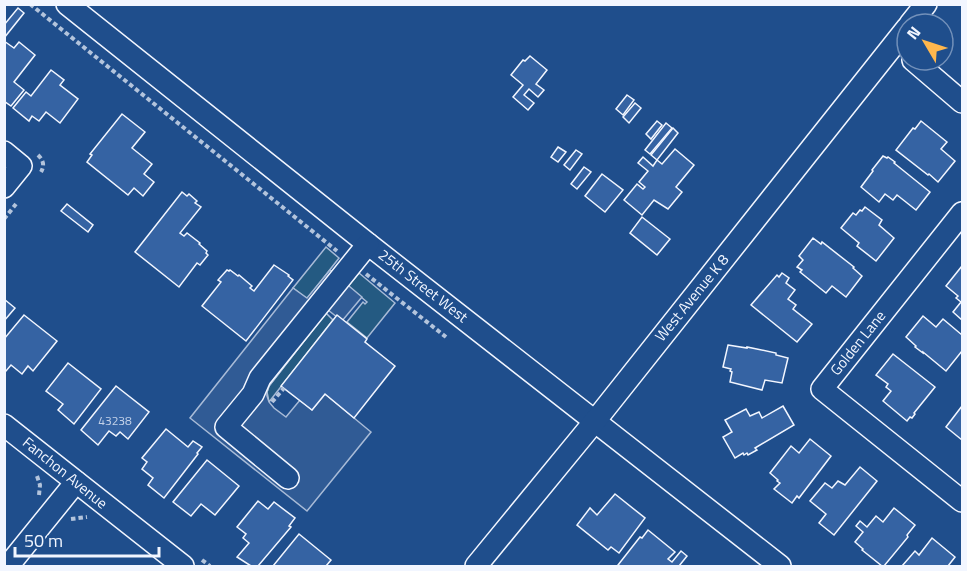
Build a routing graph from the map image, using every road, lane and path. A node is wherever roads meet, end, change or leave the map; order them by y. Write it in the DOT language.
graph roads {
  1 [pos="30,4"];
  2 [pos="67,4"];
  3 [pos="895,52"];
  4 [pos="927,72"];
  5 [pos="963,102"];
  6 [pos="4,152"];
  7 [pos="4,187"];
  8 [pos="963,213"];
  9 [pos="368,244"];
  10 [pos="352,263"];
  11 [pos="446,338"];
  12 [pos="284,388"];
  13 [pos="271,404"];
  14 [pos="595,421"];
  15 [pos="4,425"];
  16 [pos="35,472"];
  17 [pos="288,478"];
  18 [pos="76,482"];
  19 [pos="37,500"];
  20 [pos="963,501"];
  21 [pos="95,519"];
  22 [pos="66,522"];
  23 [pos="8,567"];
  24 [pos="183,567"];
  25 [pos="476,567"];
  26 [pos="780,567"];
  1 -- 10 [label="path"];
  2 -- 9 [label="street, 25th Street West"];
  3 -- 14 [label="street, West Avenue K 8"];
  4 -- 5 [label="street"];
  6 -- 7 [label="street"];
  8 -- 20 [label="street, Golden Lane"];
  9 -- 10 [label="street"];
  9 -- 14 [label="street, 25th Street West"];
  10 -- 11 [label="path"];
  10 -- 17 [label="street"];
  12 -- 13 [label="path"];
  14 -- 25 [label="street, West Avenue K 8"];
  14 -- 26 [label="street, 25th Street West"];
  15 -- 18 [label="street, Fanchon Avenue"];
  16 -- 19 [label="path"];
  18 -- 23 [label="street"];
  18 -- 24 [label="street, Fanchon Avenue"];
  21 -- 22 [label="path"];
}
